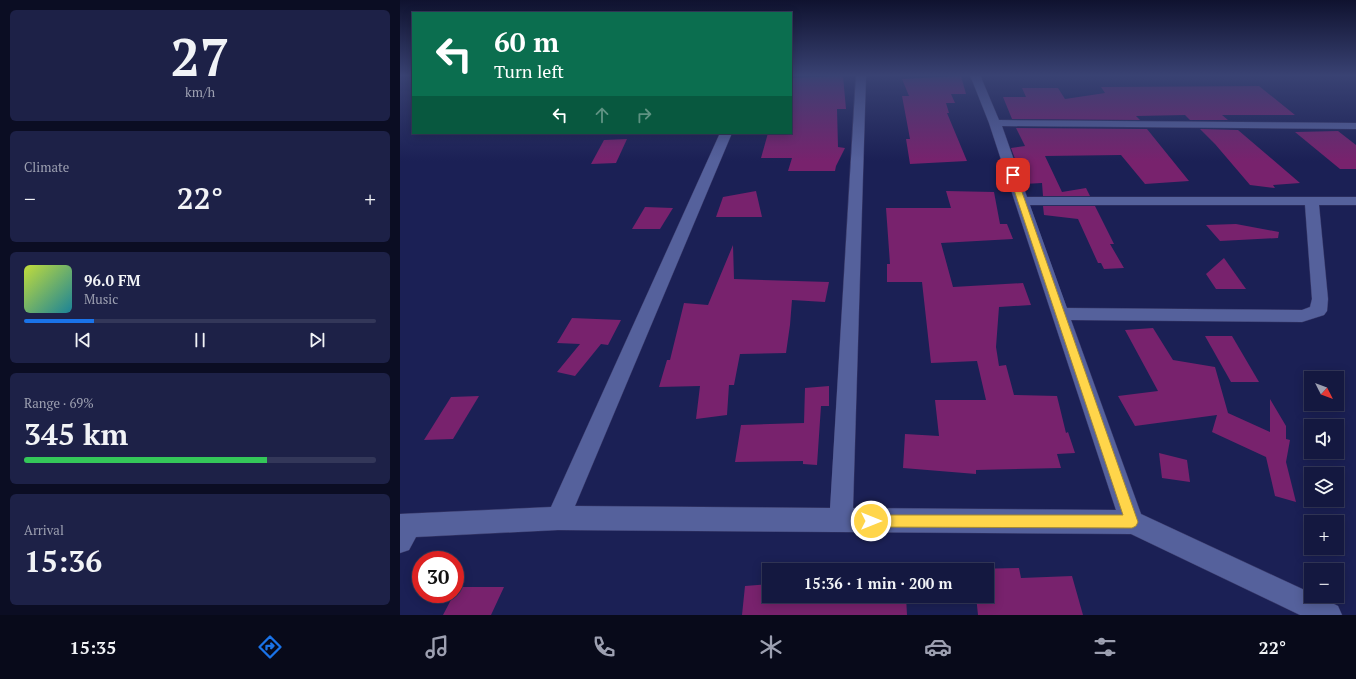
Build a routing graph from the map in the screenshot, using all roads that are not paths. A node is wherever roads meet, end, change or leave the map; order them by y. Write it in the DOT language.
graph roads {
  1 [pos="860,104"];
  2 [pos="987,104"];
  3 [pos="994,122"];
  4 [pos="1356,126"];
  5 [pos="726,134"];
  6 [pos="1022,201"];
  7 [pos="1312,201"];
  8 [pos="1356,201"];
  9 [pos="1060,314"];
  10 [pos="558,518"];
  11 [pos="841,521"];
  12 [pos="1132,522"];
  13 [pos="403,531"];
  14 [pos="1330,615"];
  1 -- 11 [label="street"];
  2 -- 3 [label="street"];
  3 -- 4 [label="street"];
  3 -- 6 [label="street"];
  5 -- 10 [label="street"];
  6 -- 7 [label="street"];
  6 -- 9 [label="street"];
  7 -- 8 [label="street"];
  7 -- 9 [label="street"];
  9 -- 12 [label="street"];
  10 -- 11 [label="street"];
  10 -- 13 [label="street"];
  11 -- 12 [label="street"];
  12 -- 14 [label="street"];
}
